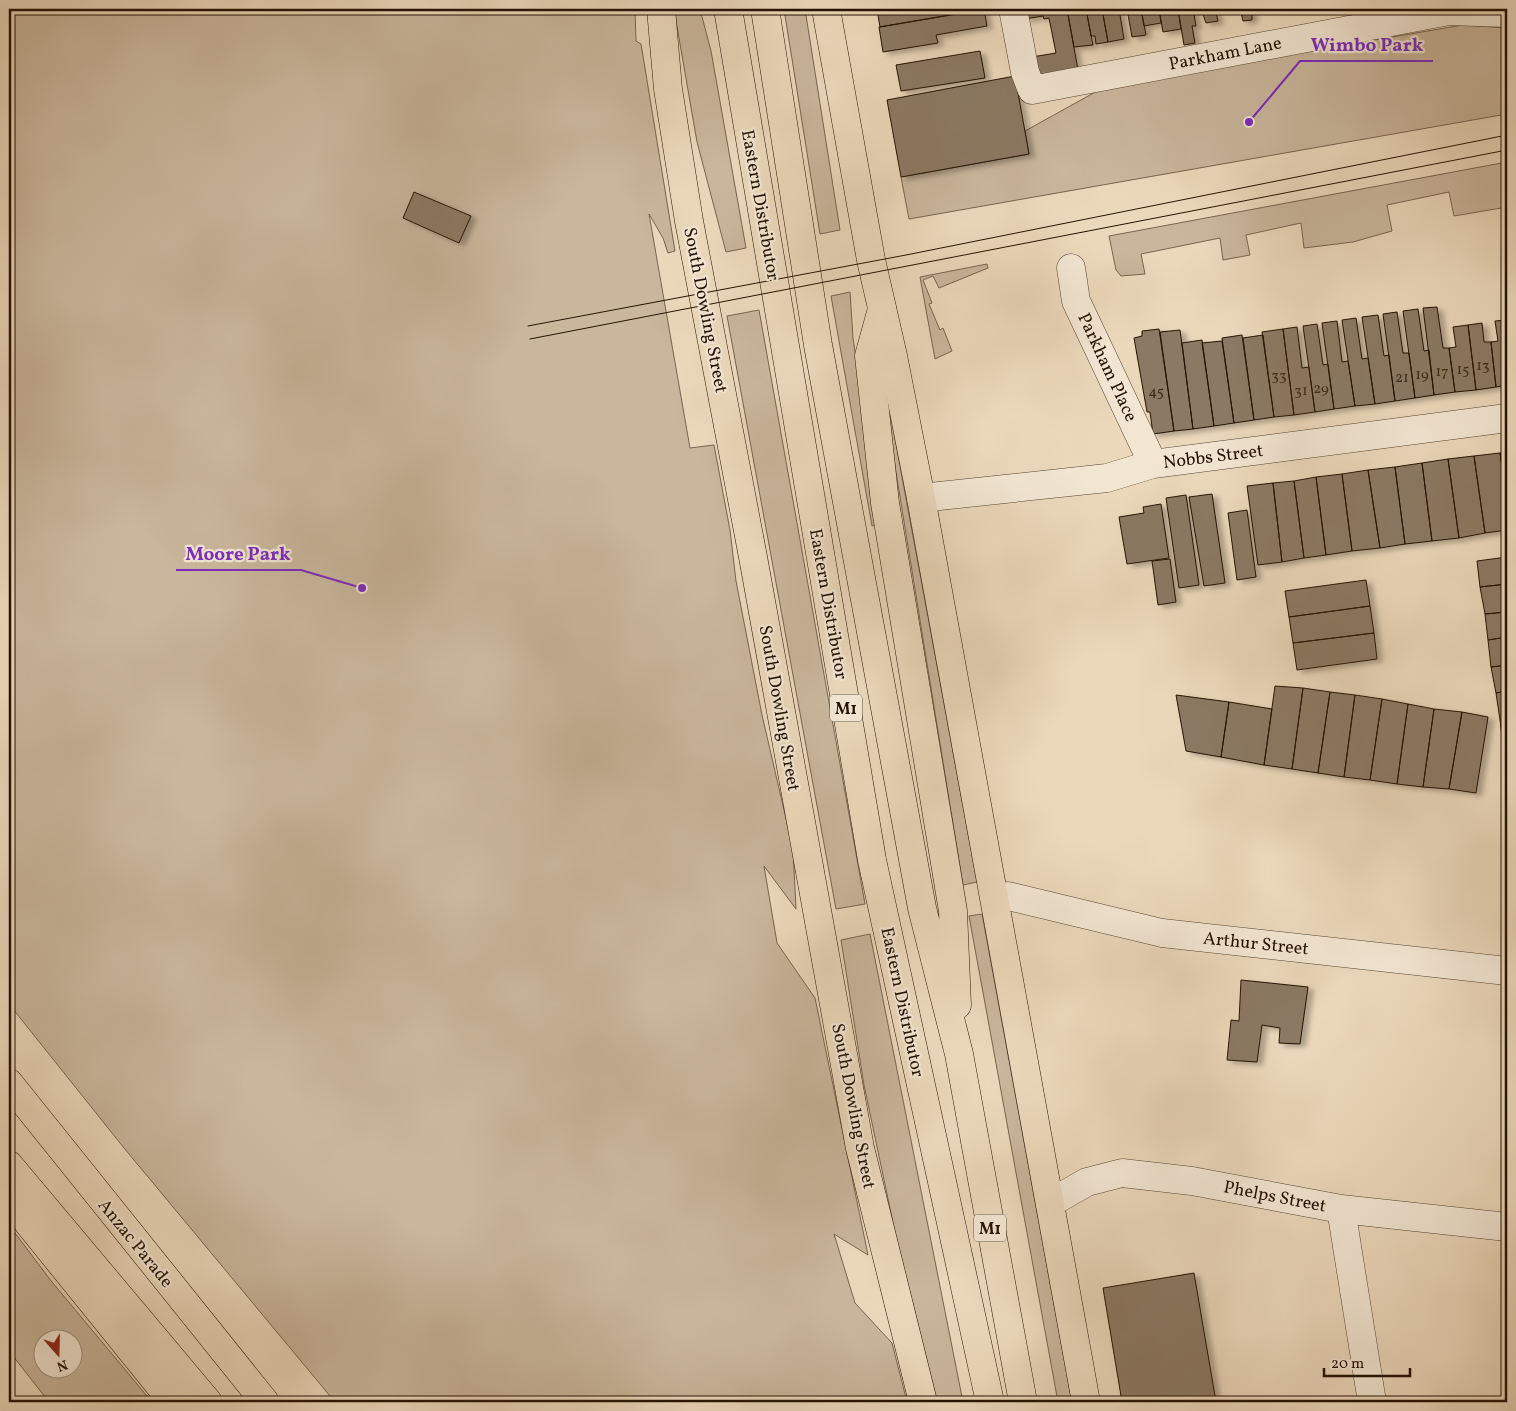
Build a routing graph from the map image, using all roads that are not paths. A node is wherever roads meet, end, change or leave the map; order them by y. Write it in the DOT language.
graph roads {
  1 [pos="661,9"];
  2 [pos="728,9"];
  3 [pos="765,9"];
  4 [pos="826,9"];
  5 [pos="1013,9"];
  6 [pos="1507,13"];
  7 [pos="1071,268"];
  8 [pos="882,309"];
  9 [pos="1507,418"];
  10 [pos="1153,464"];
  11 [pos="921,498"];
  12 [pos="1008,896"];
  13 [pos="1507,971"];
  14 [pos="959,1054"];
  15 [pos="9,1083"];
  16 [pos="9,1165"];
  17 [pos="9,1195"];
  18 [pos="1050,1203"];
  19 [pos="1341,1209"];
  20 [pos="1507,1228"];
  21 [pos="173,1402"];
  22 [pos="208,1402"];
  23 [pos="265,1402"];
  24 [pos="923,1402"];
  25 [pos="990,1402"];
  26 [pos="1024,1402"];
  27 [pos="1086,1402"];
  28 [pos="1372,1402"];
  1 -- 24 [label="main road, South Dowling Street"];
  2 -- 25 [label="main road, Eastern Distributor / M1"];
  3 -- 14 [label="main road, Eastern Distributor / M1"];
  4 -- 8 [label="main road"];
  5 -- 6 [label="street, Parkham Lane"];
  7 -- 10 [label="street, Parkham Place"];
  8 -- 11 [label="main road"];
  8 -- 14 [label="main road, M1"];
  9 -- 10 [label="street, Nobbs Street"];
  10 -- 11 [label="street, Nobbs Street"];
  11 -- 18 [label="main road"];
  12 -- 13 [label="street, Arthur Street"];
  14 -- 26 [label="main road, Eastern Distributor / M1"];
  15 -- 23 [label="main road, Anzac Parade"];
  16 -- 22 [label="main road"];
  17 -- 21 [label="main road"];
  18 -- 19 [label="street, Phelps Street"];
  18 -- 27 [label="main road"];
  19 -- 20 [label="street, Phelps Street"];
  19 -- 28 [label="street"];
}
